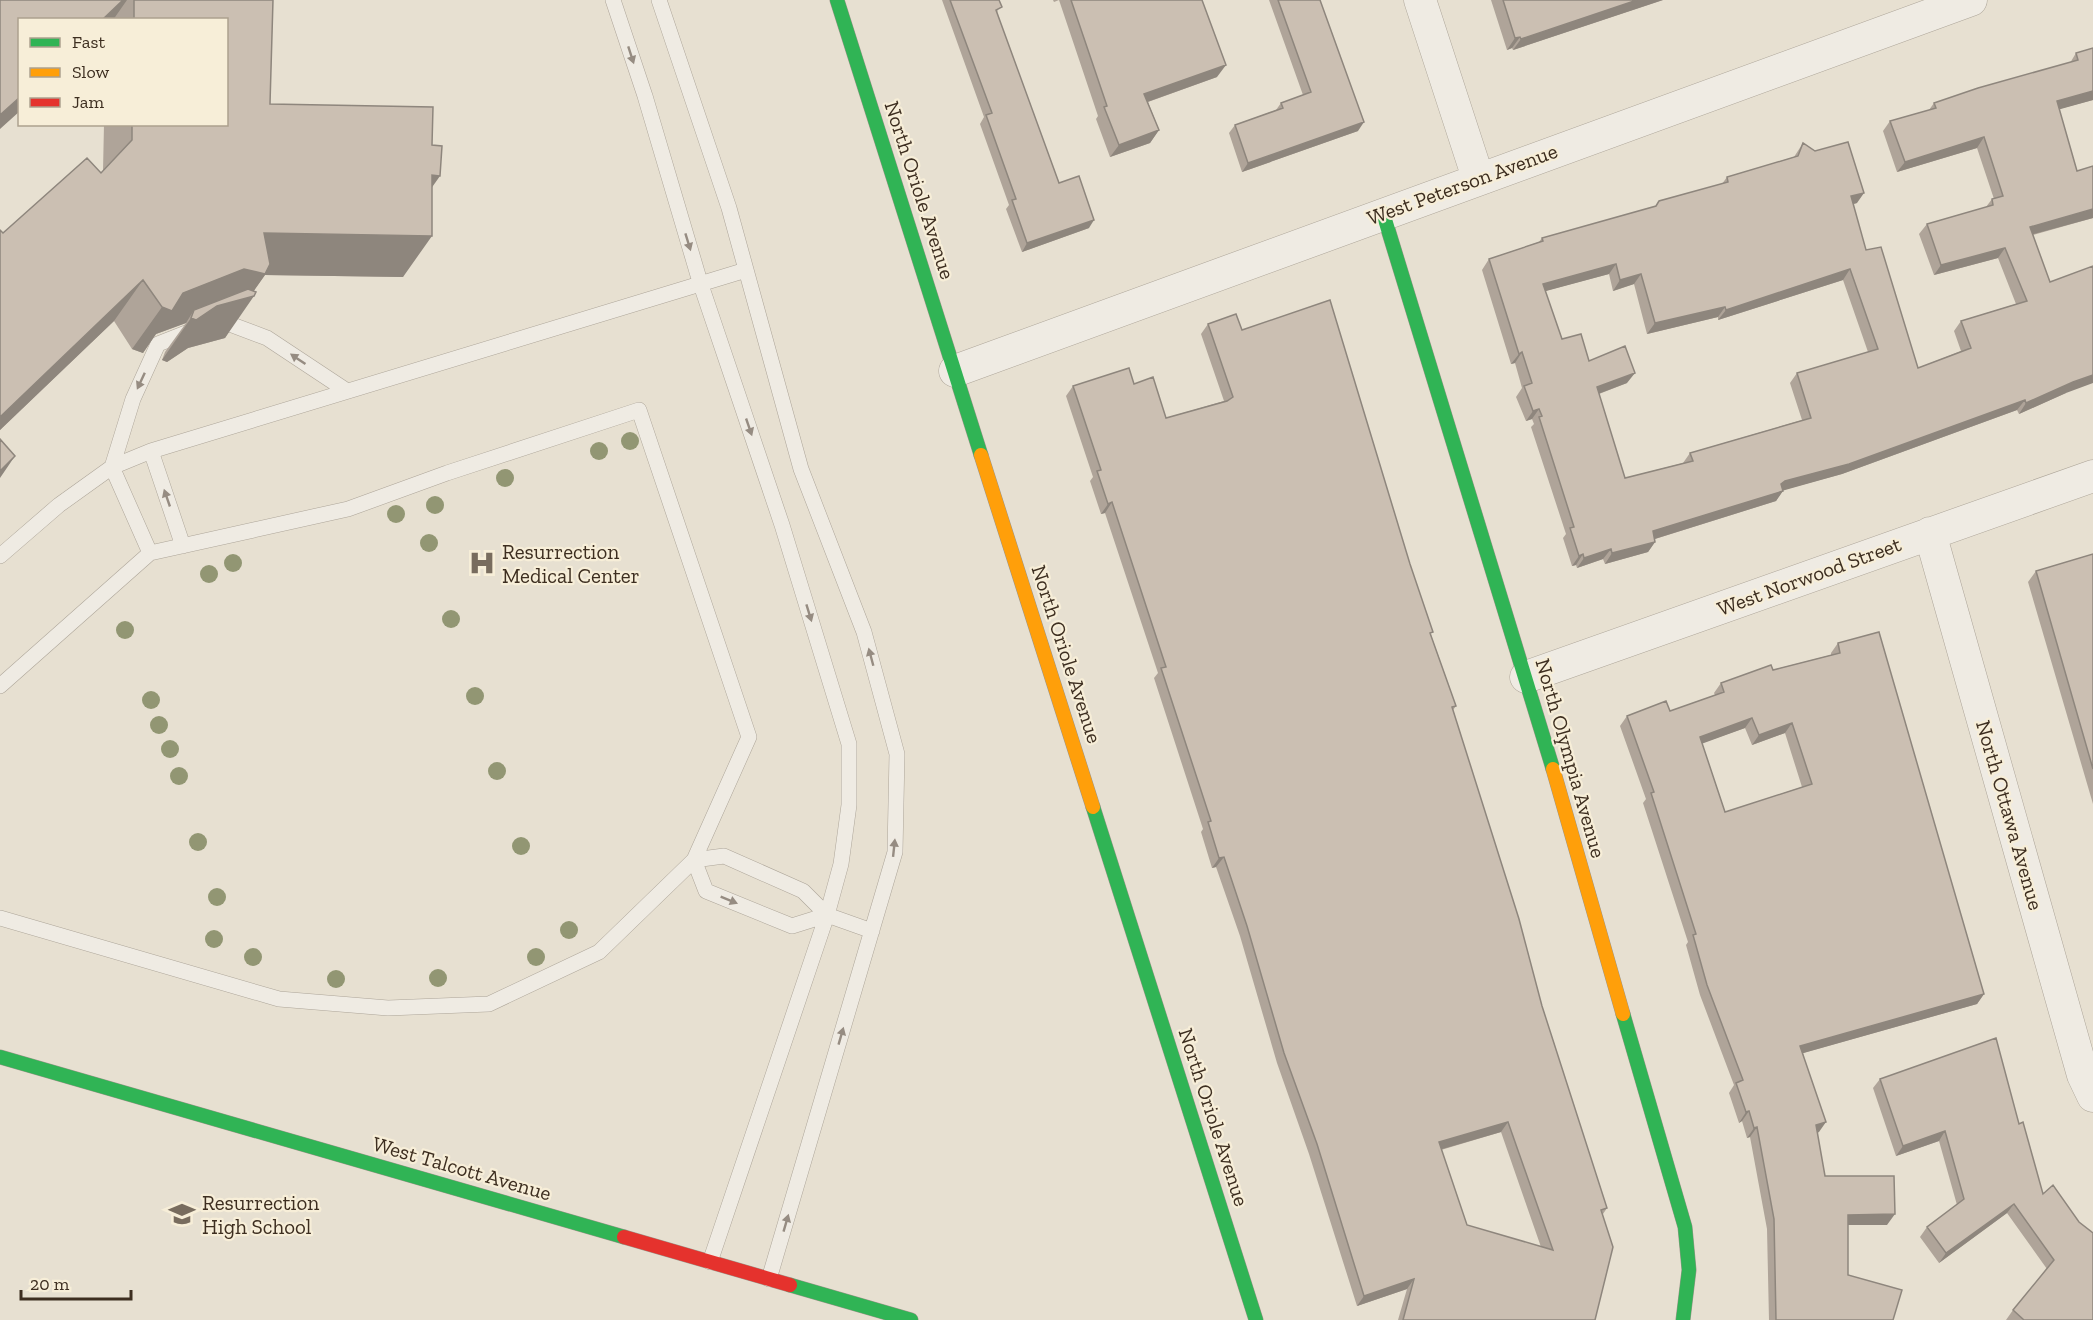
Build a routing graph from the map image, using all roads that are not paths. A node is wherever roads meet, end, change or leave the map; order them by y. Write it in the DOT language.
graph roads {
  1 [pos="613,0"];
  2 [pos="659,0"];
  3 [pos="837,0"];
  4 [pos="1420,0"];
  5 [pos="1971,0"];
  6 [pos="1478,178"];
  7 [pos="1383,213"];
  8 [pos="746,270"];
  9 [pos="700,282"];
  10 [pos="955,371"];
  11 [pos="347,391"];
  12 [pos="151,451"];
  13 [pos="112,467"];
  14 [pos="2093,476"];
  15 [pos="1930,533"];
  16 [pos="183,546"];
  17 [pos="150,552"];
  18 [pos="0,556"];
  19 [pos="1526,677"];
  20 [pos="0,686"];
  21 [pos="694,860"];
  22 [pos="827,915"];
  23 [pos="0,918"];
  24 [pos="872,931"];
  25 [pos="0,1057"];
  26 [pos="2093,1096"];
  27 [pos="710,1262"];
  28 [pos="770,1279"];
  29 [pos="911,1320"];
  30 [pos="1256,1320"];
  31 [pos="1683,1320"];
  1 -- 9 [label="lane, one-way"];
  2 -- 8 [label="lane"];
  3 -- 10 [label="street, North Oriole Avenue"];
  4 -- 6 [label="street"];
  5 -- 6 [label="street, West Peterson Avenue"];
  6 -- 7 [label="street, West Peterson Avenue"];
  7 -- 10 [label="street, West Peterson Avenue"];
  7 -- 19 [label="street, North Olympia Avenue"];
  8 -- 9 [label="lane"];
  24 -- 8 [label="lane, one-way"];
  9 -- 11 [label="lane"];
  9 -- 22 [label="lane, one-way"];
  10 -- 30 [label="street, North Oriole Avenue"];
  11 -- 12 [label="lane"];
  11 -- 13 [label="lane, one-way"];
  12 -- 13 [label="lane"];
  16 -- 12 [label="lane, one-way"];
  13 -- 17 [label="lane"];
  13 -- 18 [label="lane"];
  14 -- 15 [label="street, West Norwood Street"];
  15 -- 19 [label="street, West Norwood Street"];
  15 -- 26 [label="street, North Ottawa Avenue"];
  16 -- 17 [label="lane"];
  16 -- 21 [label="lane"];
  17 -- 20 [label="lane"];
  19 -- 31 [label="street, North Olympia Avenue"];
  21 -- 22 [label="lane"];
  21 -- 22 [label="lane, one-way"];
  21 -- 23 [label="lane"];
  22 -- 24 [label="lane"];
  22 -- 27 [label="lane"];
  28 -- 24 [label="lane, one-way"];
  25 -- 27 [label="street, West Talcott Avenue"];
  27 -- 28 [label="street, West Talcott Avenue"];
  28 -- 29 [label="street, West Talcott Avenue"];
}
